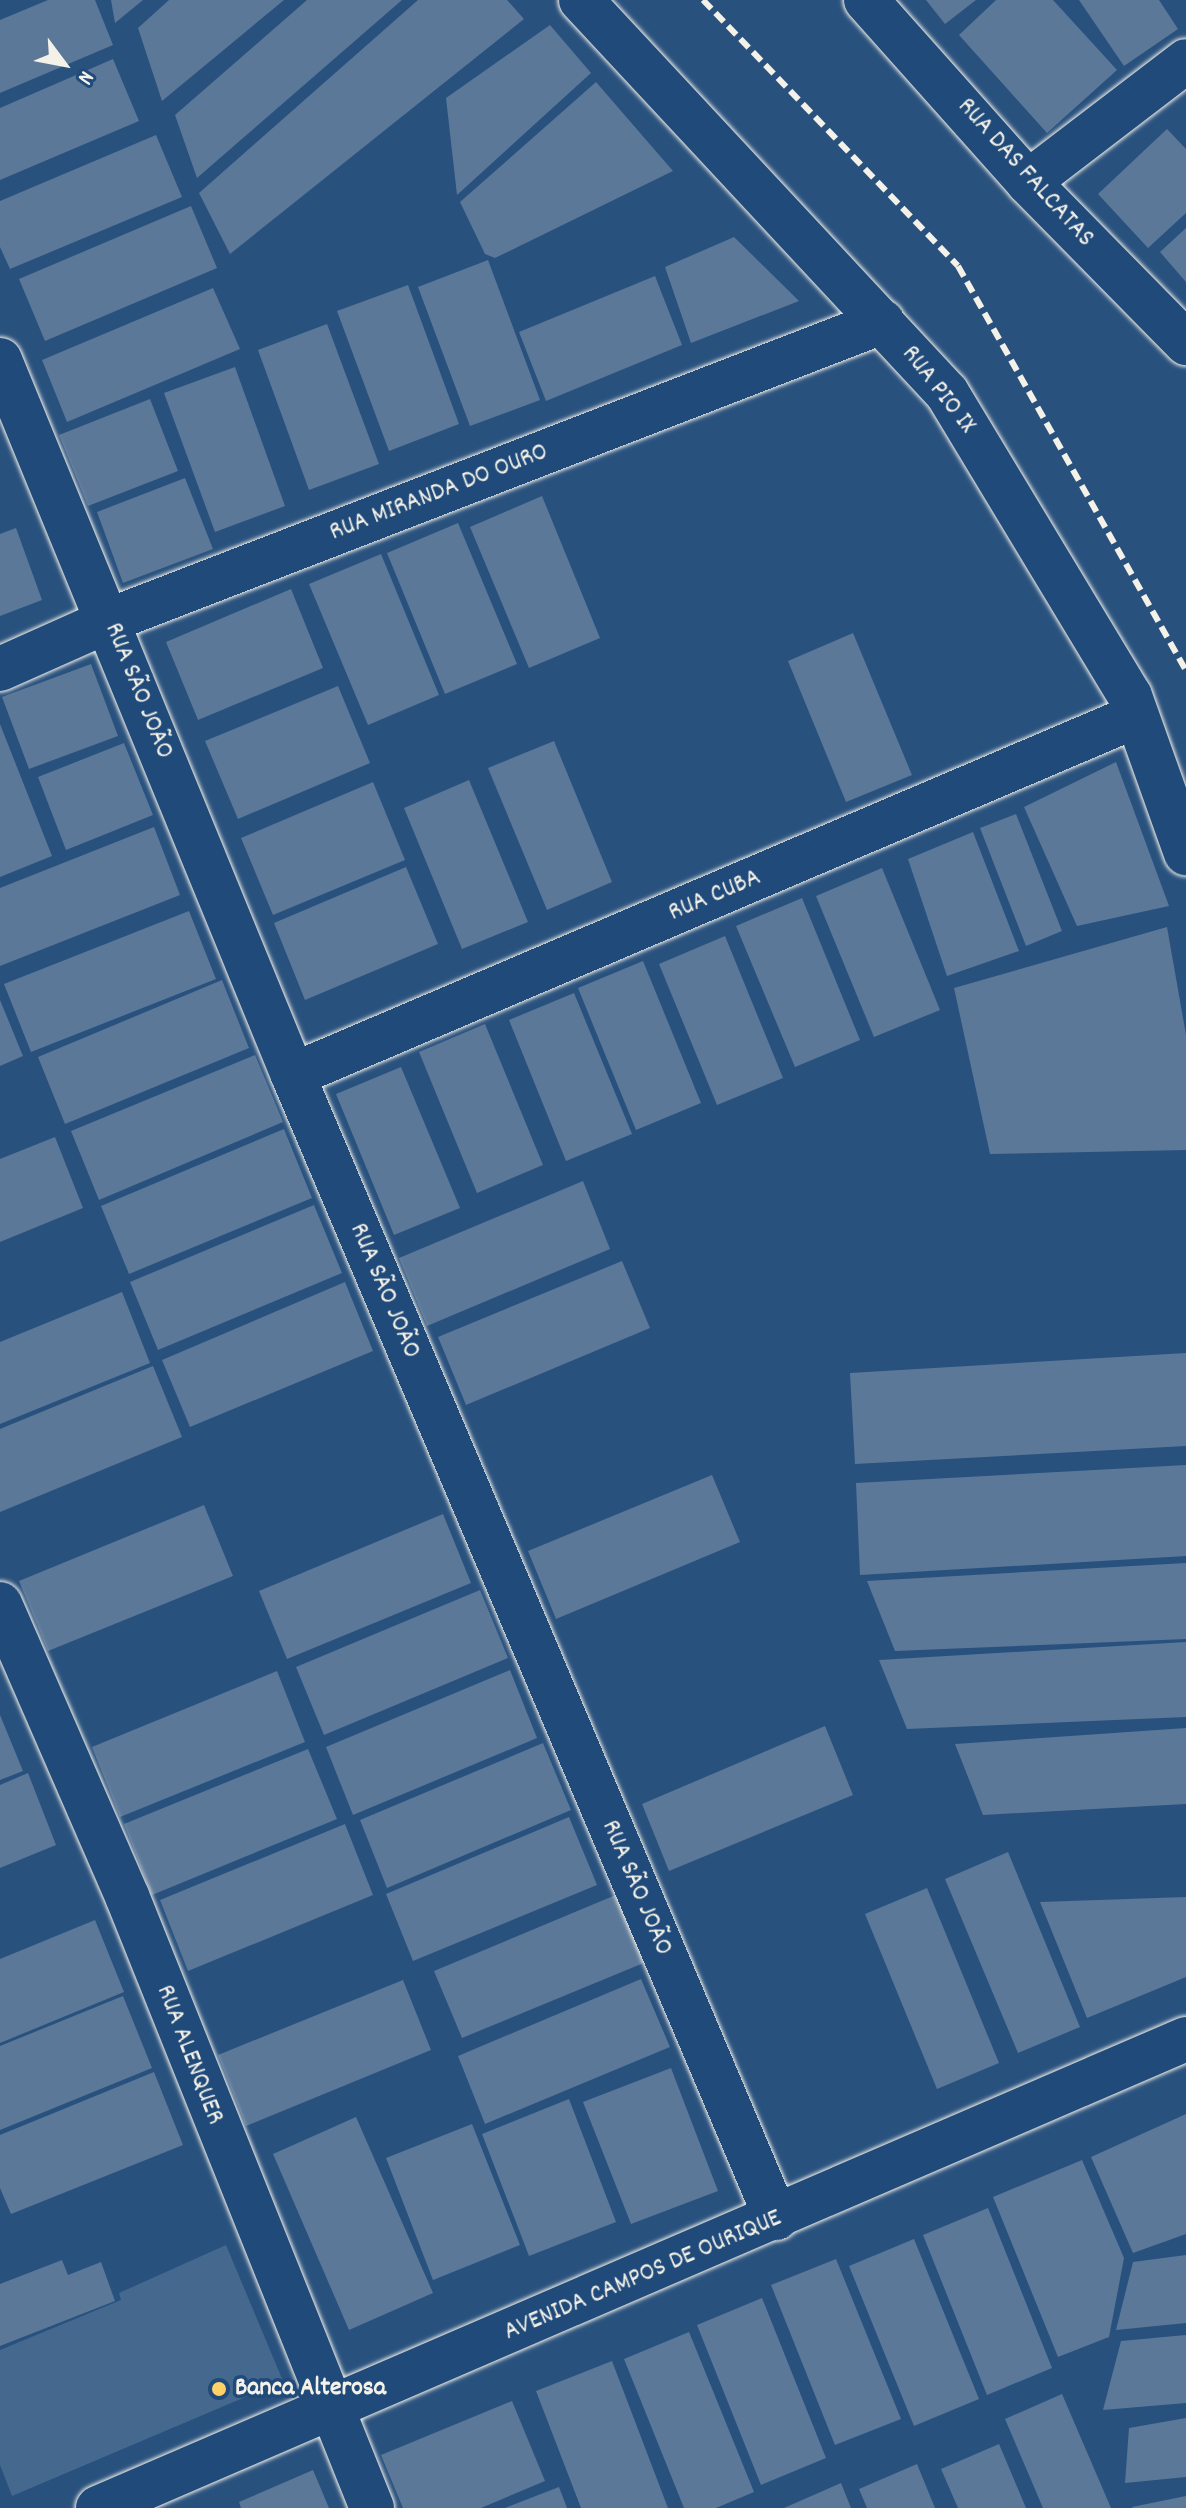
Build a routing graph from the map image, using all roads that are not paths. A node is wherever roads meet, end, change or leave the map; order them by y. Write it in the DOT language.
graph roads {
  1 [pos="581,0"];
  2 [pos="866,0"];
  3 [pos="1186,61"];
  4 [pos="1028,182"];
  5 [pos="882,322"];
  6 [pos="1186,343"];
  7 [pos="0,360"];
  8 [pos="110,620"];
  9 [pos="0,669"];
  10 [pos="1136,716"];
  11 [pos="1186,853"];
  12 [pos="293,1075"];
  13 [pos="0,1604"];
  14 [pos="1186,2039"];
  15 [pos="776,2218"];
  16 [pos="330,2410"];
  17 [pos="98,2508"];
  18 [pos="372,2508"];
  1 -- 5 [label="street, RUA PIO IX"];
  2 -- 4 [label="street, RUA DAS FALCATAS"];
  3 -- 4 [label="street"];
  4 -- 6 [label="street, RUA DAS FALCATAS"];
  5 -- 8 [label="street, RUA MIRANDA DO OURO"];
  5 -- 10 [label="street, RUA PIO IX"];
  7 -- 8 [label="street, RUA SÃO JOÃO"];
  8 -- 9 [label="street, RUA MIRANDA DO OURO"];
  8 -- 12 [label="street, RUA SÃO JOÃO"];
  10 -- 11 [label="street, RUA PIO IX"];
  10 -- 12 [label="street, RUA CUBA"];
  12 -- 15 [label="street, RUA SÃO JOÃO"];
  13 -- 16 [label="street, RUA ALENQUER"];
  14 -- 15 [label="street, AVENIDA CAMPOS DE OURIQUE"];
  15 -- 16 [label="street, AVENIDA CAMPOS DE OURIQUE"];
  16 -- 17 [label="street, AVENIDA CAMPOS DE OURIQUE"];
  16 -- 18 [label="street, RUA ALENQUER"];
}
